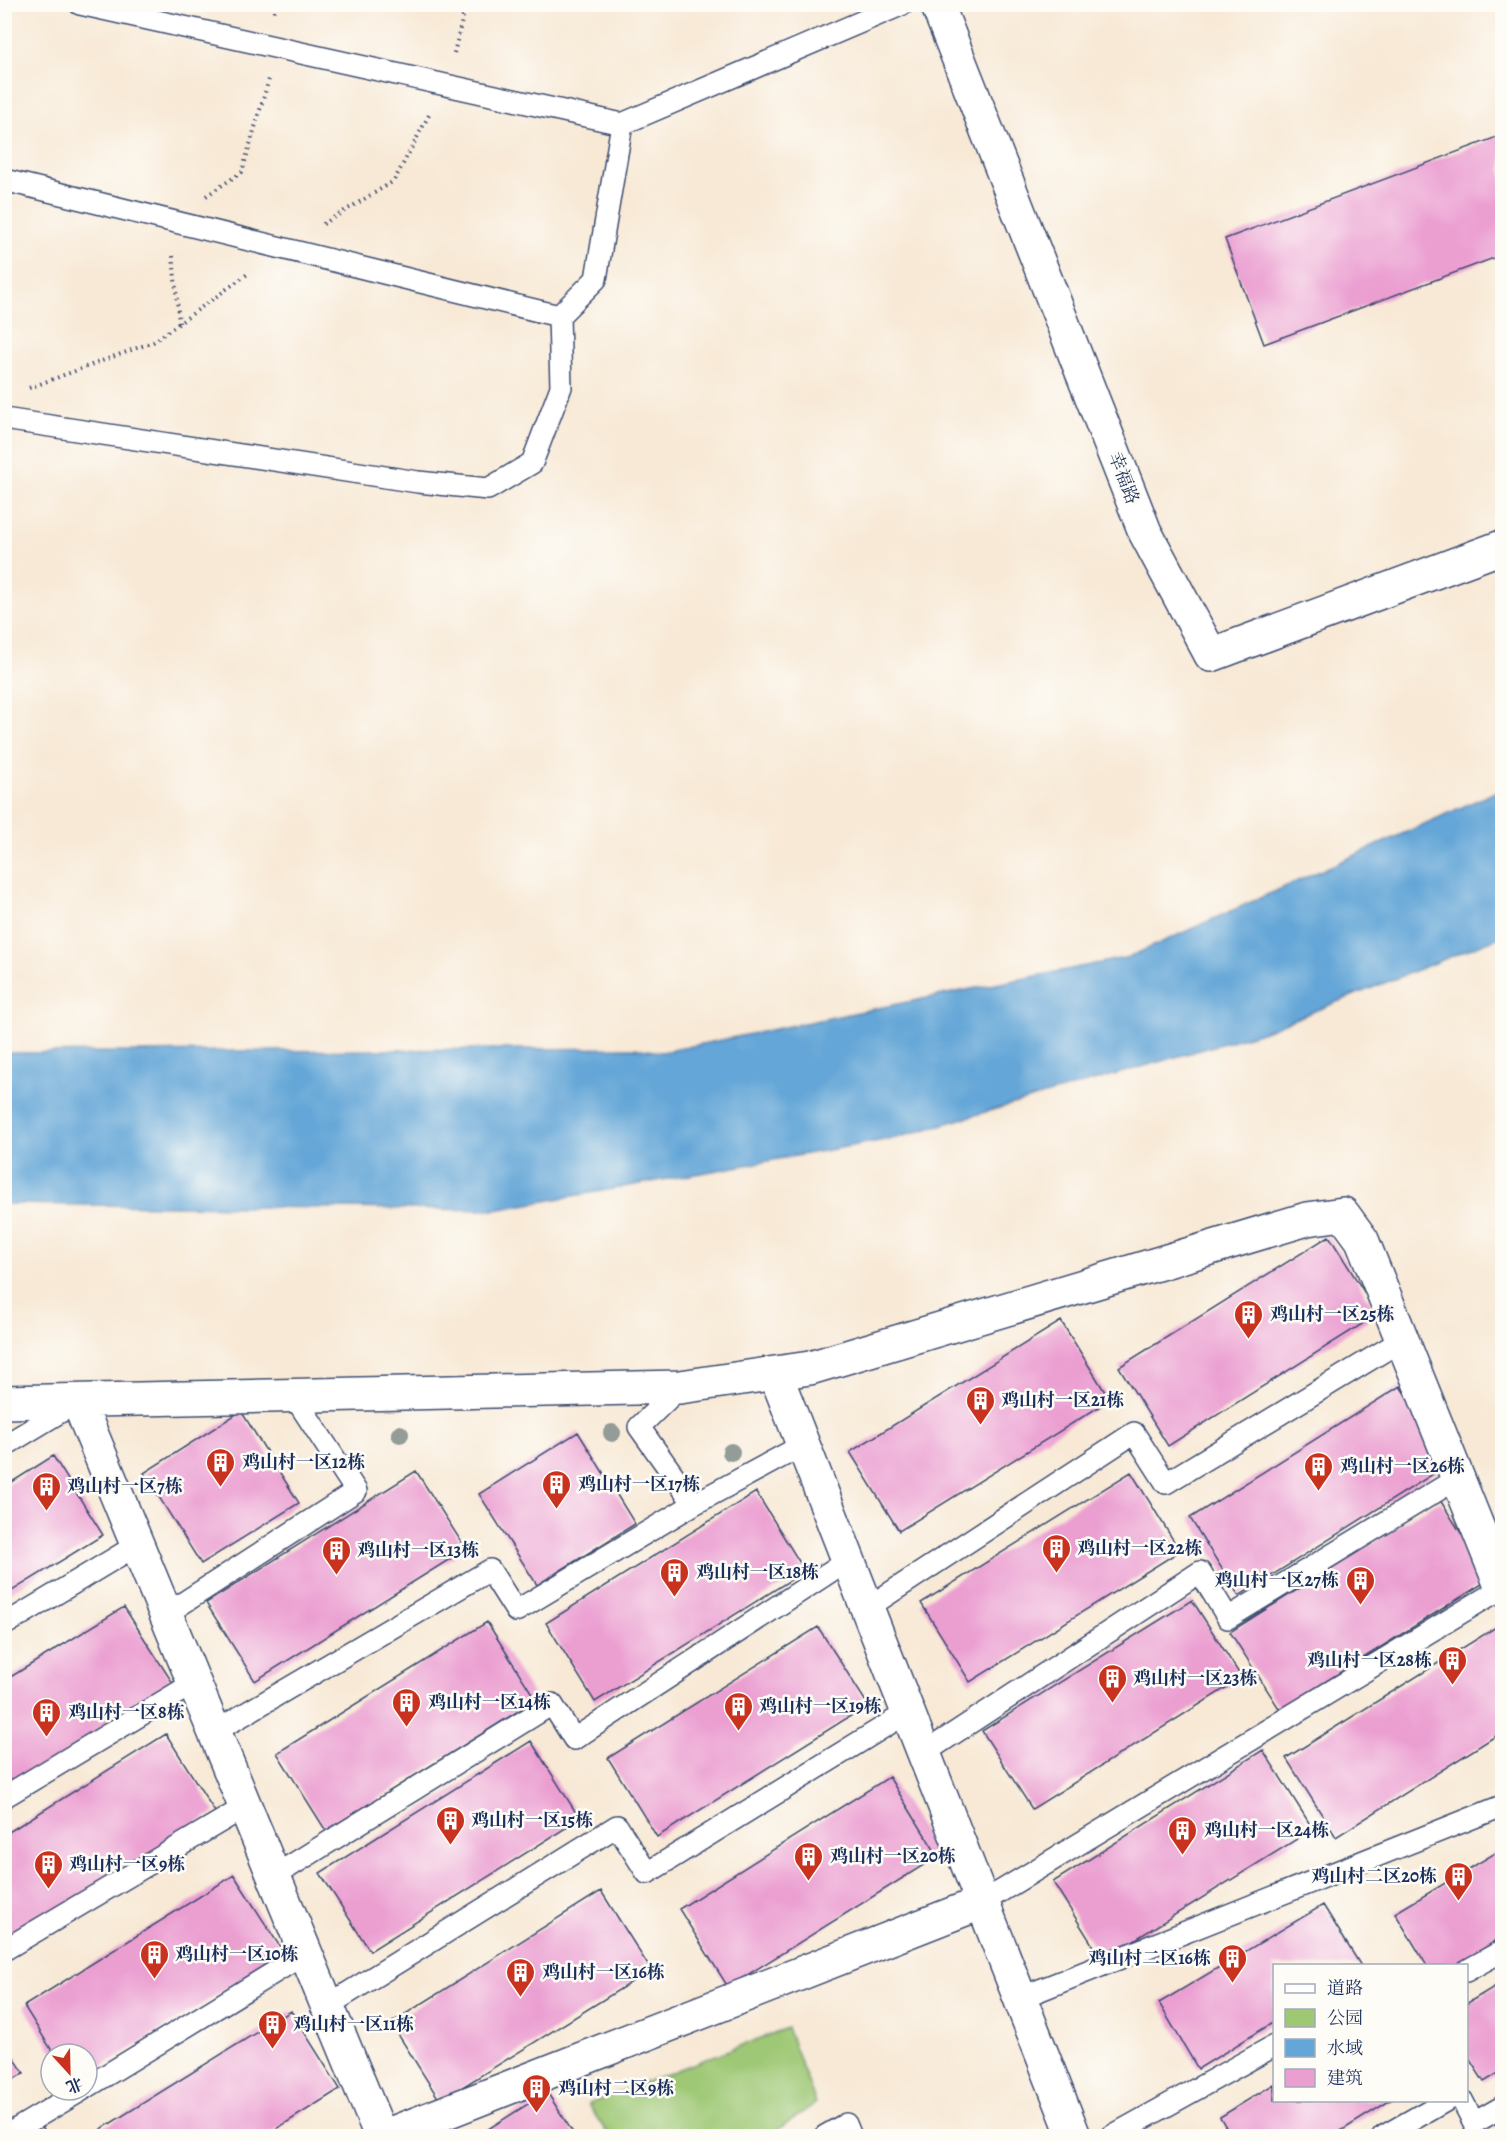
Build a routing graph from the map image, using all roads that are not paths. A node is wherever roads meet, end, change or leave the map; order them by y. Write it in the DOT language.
graph roads {
  1 [pos="80,4"];
  2 [pos="903,4"];
  3 [pos="938,4"];
  4 [pos="622,123"];
  5 [pos="4,180"];
  6 [pos="559,316"];
  7 [pos="4,419"];
  8 [pos="1503,546"];
  9 [pos="1402,1340"];
  10 [pos="775,1373"];
  11 [pos="680,1387"];
  12 [pos="294,1396"];
  13 [pos="78,1401"];
  14 [pos="4,1402"];
  15 [pos="803,1445"];
  16 [pos="4,1446"];
  17 [pos="1458,1478"];
  18 [pos="694,1504"];
  19 [pos="138,1545"];
  20 [pos="848,1560"];
  21 [pos="1503,1588"];
  22 [pos="867,1608"];
  23 [pos="166,1614"];
  24 [pos="4,1625"];
  25 [pos="194,1683"];
  26 [pos="908,1712"];
  27 [pos="214,1732"];
  28 [pos="924,1754"];
  29 [pos="4,1797"];
  30 [pos="1503,1806"];
  31 [pos="245,1807"];
  32 [pos="274,1876"];
  33 [pos="982,1902"];
  34 [pos="4,1950"];
  35 [pos="1503,1951"];
  36 [pos="306,1953"];
  37 [pos="1468,1970"];
  38 [pos="1020,1998"];
  39 [pos="327,2006"];
  40 [pos="1273,2047"];
  41 [pos="99,2080"];
  42 [pos="62,2102"];
  43 [pos="1444,2102"];
  44 [pos="1463,2102"];
  45 [pos="1503,2107"];
  46 [pos="5,2136"];
  47 [pos="383,2136"];
  48 [pos="825,2136"];
  49 [pos="851,2136"];
  50 [pos="1074,2136"];
  51 [pos="1112,2136"];
  52 [pos="1384,2136"];
  1 -- 4 [label="lane"];
  2 -- 4 [label="lane"];
  3 -- 8 [label="street, 幸福路"];
  4 -- 6 [label="lane"];
  5 -- 6 [label="lane"];
  6 -- 7 [label="lane"];
  9 -- 10 [label="street"];
  9 -- 17 [label="street"];
  9 -- 22 [label="lane"];
  10 -- 11 [label="street"];
  10 -- 15 [label="street"];
  11 -- 12 [label="street"];
  11 -- 18 [label="lane"];
  12 -- 13 [label="street"];
  12 -- 23 [label="lane"];
  13 -- 14 [label="street"];
  13 -- 16 [label="lane"];
  13 -- 19 [label="street"];
  15 -- 18 [label="lane"];
  15 -- 20 [label="street"];
  17 -- 21 [label="street"];
  17 -- 28 [label="lane"];
  18 -- 27 [label="lane"];
  19 -- 23 [label="street"];
  19 -- 24 [label="lane"];
  20 -- 22 [label="street"];
  20 -- 32 [label="lane"];
  21 -- 33 [label="lane"];
  22 -- 26 [label="street"];
  23 -- 25 [label="street"];
  25 -- 27 [label="street"];
  25 -- 29 [label="lane"];
  26 -- 28 [label="street"];
  26 -- 39 [label="lane"];
  27 -- 31 [label="street"];
  28 -- 33 [label="street"];
  30 -- 38 [label="lane"];
  31 -- 32 [label="street"];
  31 -- 34 [label="lane"];
  32 -- 36 [label="street"];
  33 -- 38 [label="street"];
  33 -- 47 [label="street"];
  35 -- 37 [label="lane"];
  36 -- 39 [label="street"];
  36 -- 41 [label="lane"];
  38 -- 50 [label="street"];
  39 -- 47 [label="street"];
  40 -- 51 [label="lane"];
  42 -- 46 [label="lane"];
  43 -- 52 [label="lane"];
  44 -- 45 [label="lane"];
  48 -- 49 [label="lane"];
}
